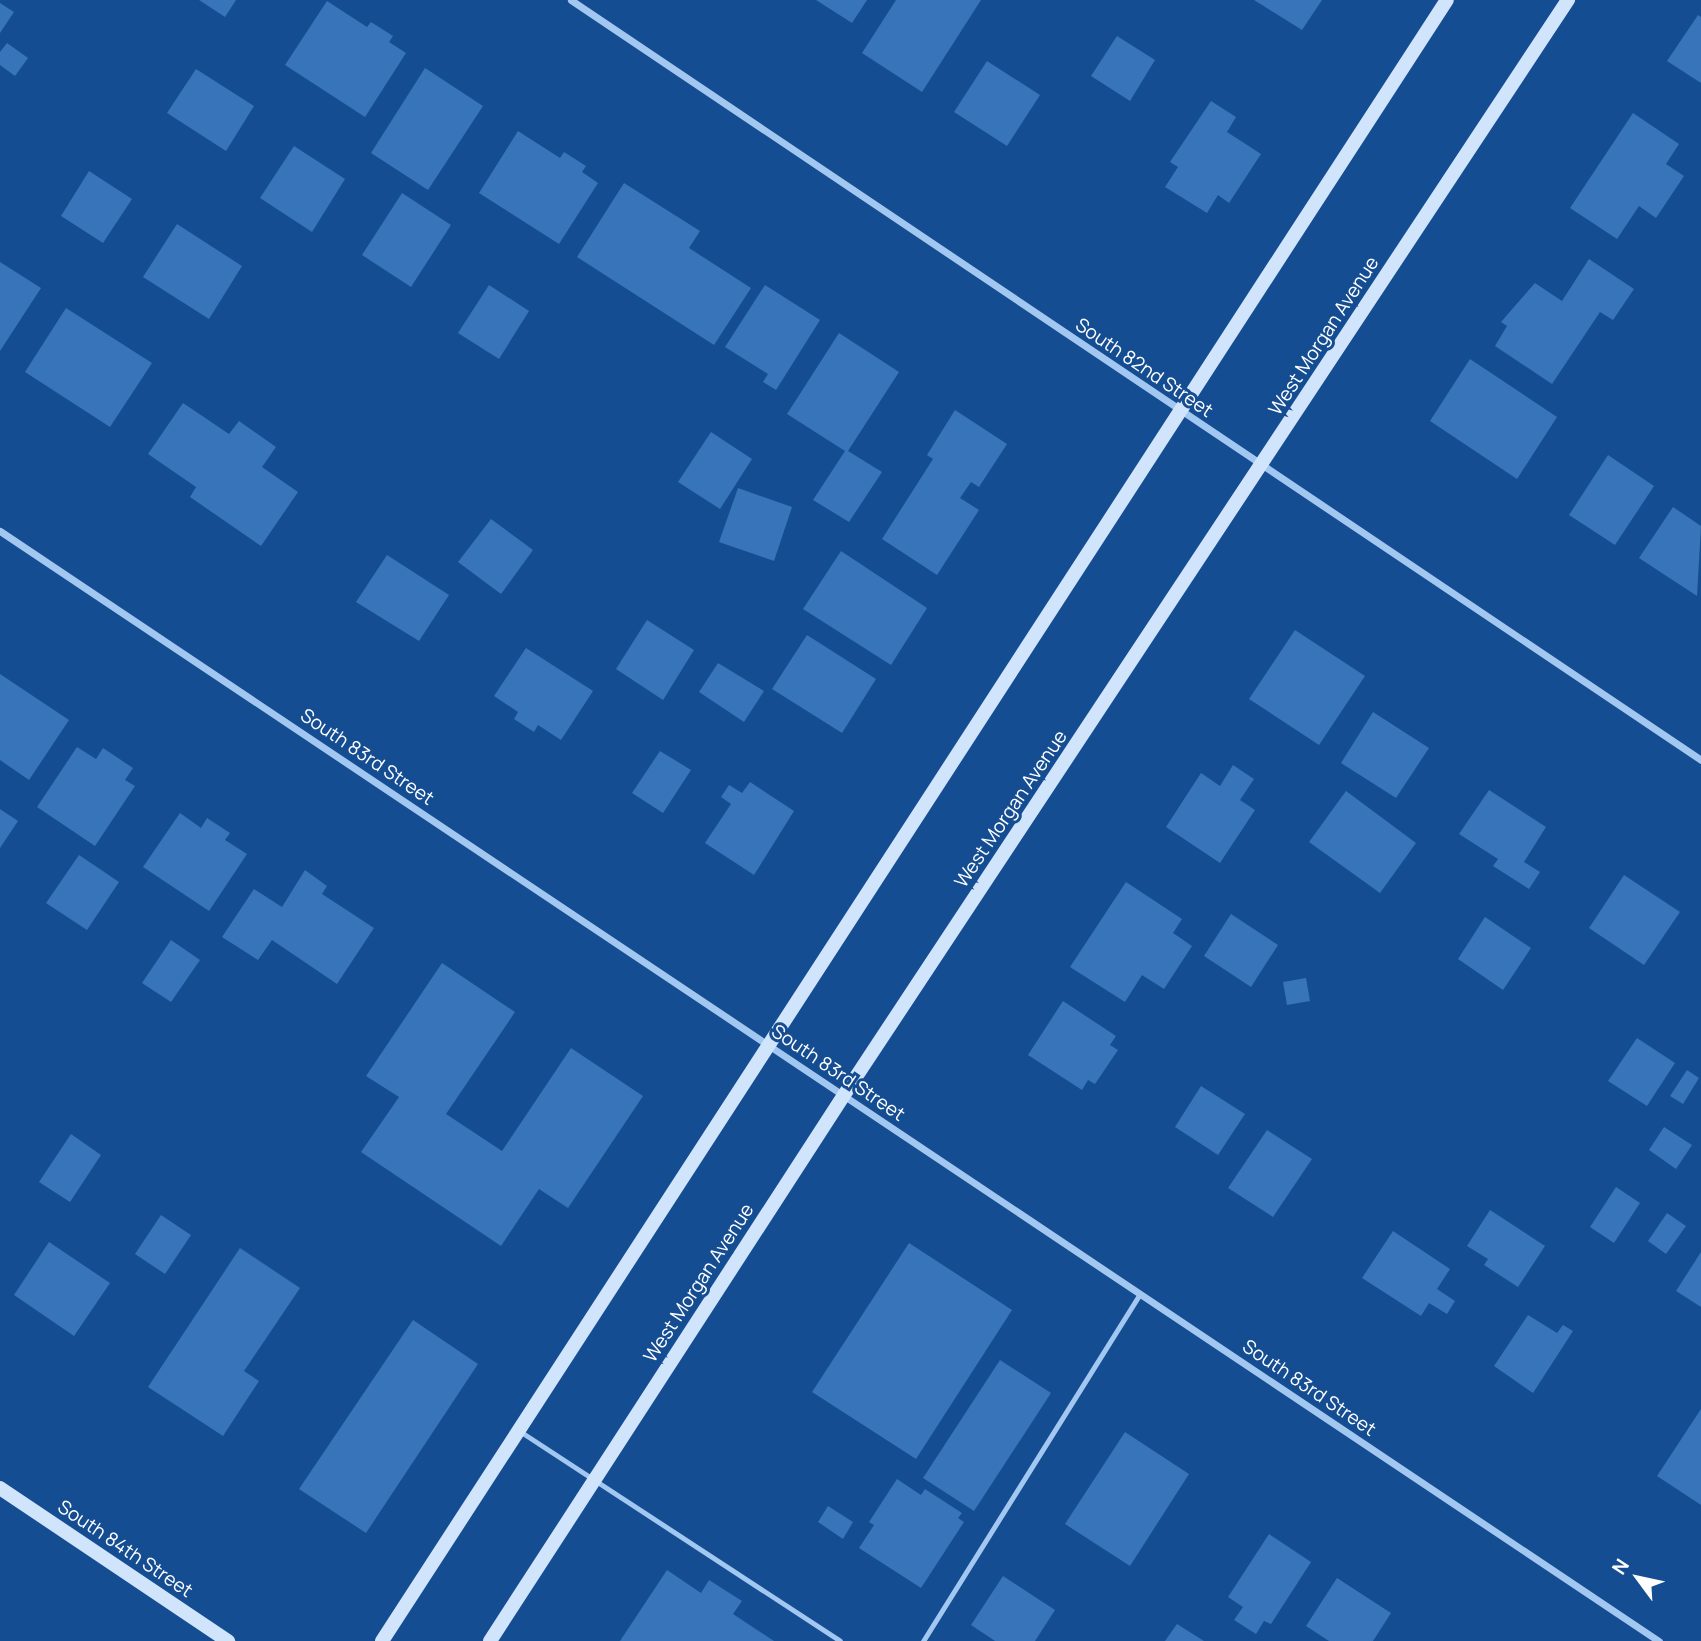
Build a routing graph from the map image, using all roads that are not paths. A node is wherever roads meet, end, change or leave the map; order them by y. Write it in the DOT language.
graph roads {
  1 [pos="571,0"];
  2 [pos="1447,0"];
  3 [pos="1568,0"];
  4 [pos="1180,411"];
  5 [pos="1260,466"];
  6 [pos="0,531"];
  7 [pos="1701,760"];
  8 [pos="769,1045"];
  9 [pos="844,1095"];
  10 [pos="1140,1294"];
  11 [pos="519,1430"];
  12 [pos="594,1480"];
  13 [pos="0,1488"];
  14 [pos="228,1641"];
  15 [pos="382,1641"];
  16 [pos="490,1641"];
  17 [pos="839,1641"];
  18 [pos="923,1641"];
  19 [pos="1658,1641"];
  1 -- 4 [label="street, South 82nd Street"];
  2 -- 4 [label="street"];
  3 -- 5 [label="street, West Morgan Avenue"];
  4 -- 5 [label="street, South 82nd Street"];
  4 -- 8 [label="street"];
  5 -- 7 [label="street, South 82nd Street"];
  5 -- 9 [label="street, West Morgan Avenue"];
  6 -- 8 [label="street, South 83rd Street"];
  8 -- 9 [label="street, South 83rd Street"];
  8 -- 11 [label="street"];
  9 -- 10 [label="street, South 83rd Street"];
  9 -- 12 [label="street, West Morgan Avenue"];
  10 -- 18 [label="lane"];
  10 -- 19 [label="street, South 83rd Street"];
  11 -- 12 [label="lane"];
  11 -- 15 [label="street"];
  12 -- 16 [label="street, West Morgan Avenue"];
  12 -- 17 [label="lane"];
  13 -- 14 [label="street, South 84th Street"];
}
